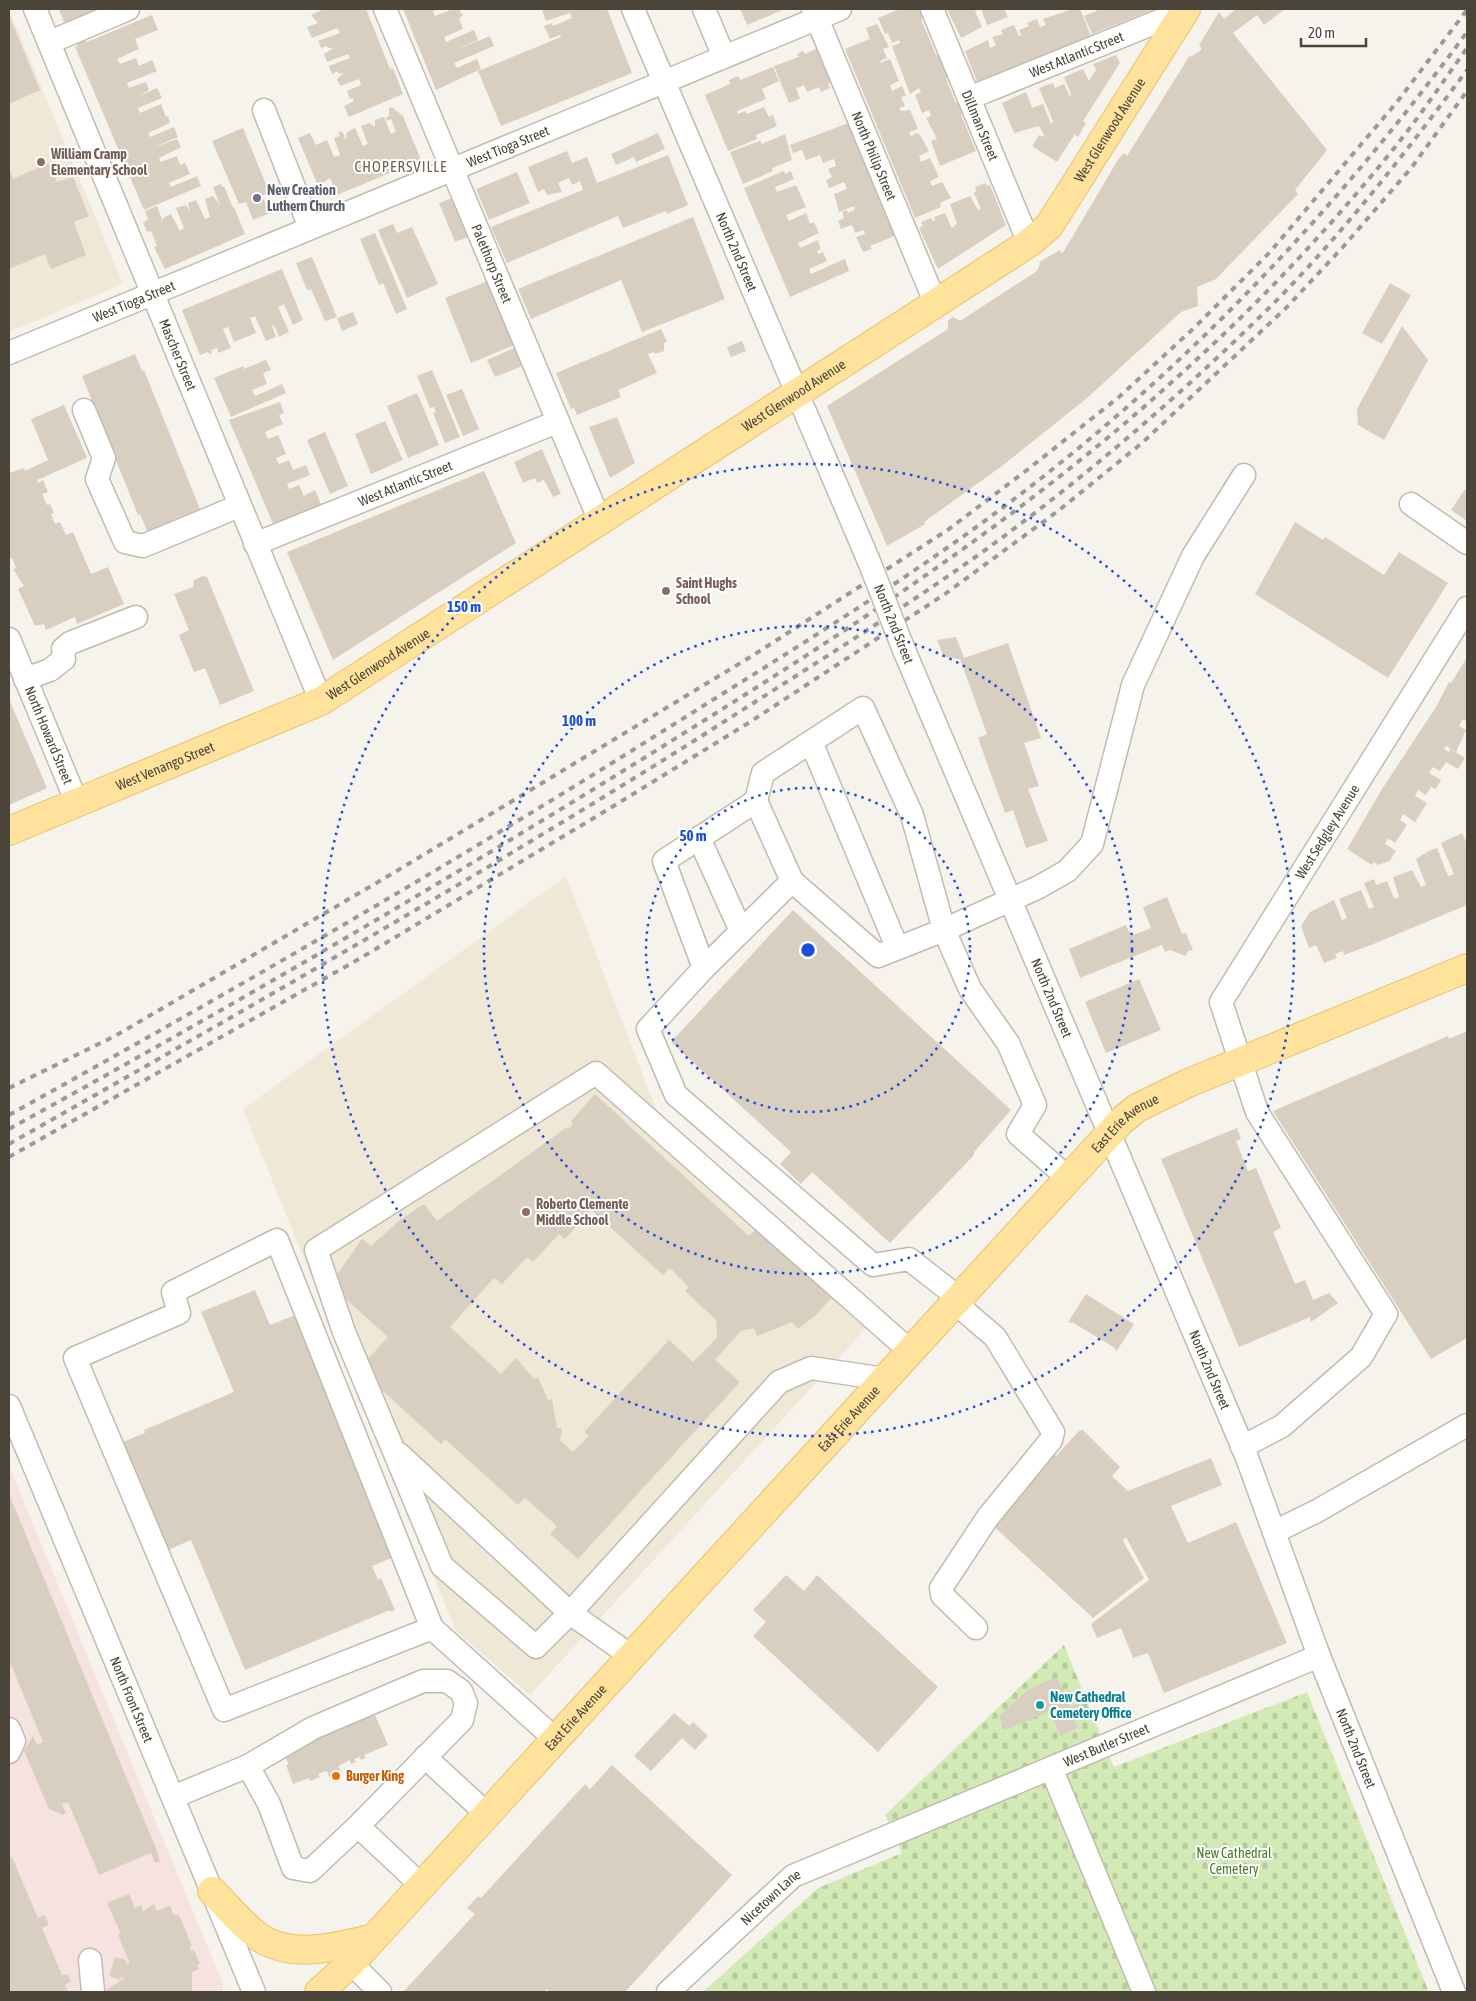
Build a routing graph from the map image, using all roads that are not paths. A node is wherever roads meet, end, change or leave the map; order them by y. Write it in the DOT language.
graph roads {
  1 [pos="35,9"];
  2 [pos="128,9"];
  3 [pos="385,9"];
  4 [pos="633,9"];
  5 [pos="704,9"];
  6 [pos="840,9"];
  7 [pos="932,9"];
  8 [pos="1184,10"];
  9 [pos="815,13"];
  10 [pos="50,42"];
  11 [pos="724,57"];
  12 [pos="663,82"];
  13 [pos="969,98"];
  14 [pos="264,110"];
  15 [pos="453,169"];
  16 [pos="310,228"];
  17 [pos="1029,242"];
  18 [pos="151,293"];
  19 [pos="935,302"];
  20 [pos="9,353"];
  21 [pos="796,392"];
  22 [pos="84,410"];
  23 [pos="557,422"];
  24 [pos="1244,475"];
  25 [pos="1411,504"];
  26 [pos="239,506"];
  27 [pos="599,519"];
  28 [pos="1467,543"];
  29 [pos="255,544"];
  30 [pos="1467,608"];
  31 [pos="136,617"];
  32 [pos="10,644"];
  33 [pos="25,679"];
  34 [pos="321,701"];
  35 [pos="811,742"];
  36 [pos="756,801"];
  37 [pos="77,803"];
  38 [pos="9,831"];
  39 [pos="699,838"];
  40 [pos="792,881"];
  41 [pos="1010,900"];
  42 [pos="944,930"];
  43 [pos="741,932"];
  44 [pos="897,947"];
  45 [pos="704,968"];
  46 [pos="1467,968"];
  47 [pos="1241,1061"];
  48 [pos="1109,1134"];
  49 [pos="1068,1178"];
  50 [pos="957,1300"];
  51 [pos="910,1352"];
  52 [pos="882,1382"];
  53 [pos="9,1406"];
  54 [pos="1467,1425"];
  55 [pos="1242,1446"];
  56 [pos="392,1448"];
  57 [pos="1274,1532"];
  58 [pos="570,1613"];
  59 [pos="432,1628"];
  60 [pos="976,1628"];
  61 [pos="631,1656"];
  62 [pos="1320,1656"];
  63 [pos="9,1728"];
  64 [pos="556,1739"];
  65 [pos="9,1752"];
  66 [pos="426,1757"];
  67 [pos="248,1766"];
  68 [pos="1051,1768"];
  69 [pos="173,1797"];
  70 [pos="487,1814"];
  71 [pos="358,1826"];
  72 [pos="893,1833"];
  73 [pos="421,1886"];
  74 [pos="212,1891"];
  75 [pos="372,1939"];
  76 [pos="90,1960"];
  77 [pos="351,1963"];
  78 [pos="93,1992"];
  79 [pos="254,1992"];
  80 [pos="319,1992"];
  81 [pos="380,1992"];
  82 [pos="668,1992"];
  83 [pos="1144,1992"];
  84 [pos="1149,1992"];
  85 [pos="1159,1992"];
  86 [pos="1454,1992"];
  1 -- 10 [label="street, Mascher Street"];
  2 -- 10 [label="street"];
  3 -- 15 [label="street, Palethorp Street"];
  4 -- 12 [label="street, North 2nd Street"];
  5 -- 11 [label="street"];
  6 -- 9 [label="street, West Tioga Street"];
  7 -- 13 [label="street, Dillman Street"];
  8 -- 13 [label="street, West Atlantic Street"];
  8 -- 17 [label="main road, West Glenwood Avenue"];
  9 -- 11 [label="street, West Tioga Street"];
  9 -- 19 [label="street, North Philip Street"];
  10 -- 18 [label="street, Mascher Street"];
  11 -- 12 [label="street, West Tioga Street"];
  12 -- 15 [label="street, West Tioga Street"];
  12 -- 21 [label="street, North 2nd Street"];
  13 -- 17 [label="street, Dillman Street"];
  14 -- 16 [label="street"];
  15 -- 16 [label="street, West Tioga Street"];
  15 -- 23 [label="street, Palethorp Street"];
  16 -- 18 [label="street, West Tioga Street"];
  17 -- 19 [label="main road, West Glenwood Avenue"];
  18 -- 20 [label="street, West Tioga Street"];
  18 -- 26 [label="street, Mascher Street"];
  19 -- 21 [label="main road, West Glenwood Avenue"];
  21 -- 27 [label="main road, West Glenwood Avenue"];
  21 -- 41 [label="street, North 2nd Street, bridge"];
  22 -- 26 [label="street"];
  23 -- 27 [label="street, Palethorp Street"];
  23 -- 29 [label="street, West Atlantic Street"];
  24 -- 41 [label="street"];
  25 -- 28 [label="street"];
  26 -- 29 [label="street, Mascher Street"];
  27 -- 34 [label="main road, West Glenwood Avenue"];
  29 -- 34 [label="street, Mascher Street"];
  30 -- 47 [label="street, West Sedgley Avenue"];
  31 -- 33 [label="street"];
  32 -- 33 [label="street, North Howard Street"];
  33 -- 37 [label="street, North Howard Street"];
  34 -- 37 [label="main road, West Venango Street"];
  35 -- 36 [label="street"];
  35 -- 42 [label="street"];
  35 -- 44 [label="street"];
  36 -- 39 [label="street"];
  36 -- 40 [label="street"];
  37 -- 38 [label="main road, West Venango Street"];
  39 -- 43 [label="street"];
  39 -- 45 [label="street"];
  40 -- 43 [label="street"];
  40 -- 44 [label="street"];
  41 -- 42 [label="street"];
  41 -- 48 [label="street, North 2nd Street"];
  42 -- 44 [label="street"];
  42 -- 49 [label="street"];
  43 -- 45 [label="street"];
  45 -- 50 [label="street"];
  46 -- 47 [label="main road, East Erie Avenue"];
  47 -- 48 [label="main road, East Erie Avenue"];
  47 -- 55 [label="street"];
  48 -- 49 [label="main road, East Erie Avenue"];
  48 -- 55 [label="street, North 2nd Street"];
  49 -- 50 [label="main road, East Erie Avenue"];
  50 -- 51 [label="main road, East Erie Avenue"];
  50 -- 60 [label="street"];
  51 -- 52 [label="main road, East Erie Avenue"];
  51 -- 56 [label="street"];
  52 -- 58 [label="street"];
  52 -- 61 [label="main road, East Erie Avenue"];
  53 -- 69 [label="street, North Front Street"];
  54 -- 57 [label="street"];
  55 -- 57 [label="street, North 2nd Street"];
  56 -- 58 [label="street"];
  56 -- 58 [label="street"];
  57 -- 62 [label="street, North 2nd Street"];
  58 -- 61 [label="street"];
  59 -- 59 [label="street"];
  59 -- 64 [label="street"];
  61 -- 64 [label="main road, East Erie Avenue"];
  62 -- 68 [label="street, West Butler Street"];
  62 -- 86 [label="street, North 2nd Street"];
  63 -- 65 [label="street"];
  64 -- 70 [label="main road, East Erie Avenue"];
  66 -- 67 [label="street"];
  66 -- 70 [label="street"];
  66 -- 71 [label="street"];
  67 -- 69 [label="street"];
  67 -- 71 [label="street"];
  68 -- 72 [label="street, West Butler Street"];
  68 -- 83 [label="street"];
  69 -- 74 [label="street, North Front Street"];
  70 -- 73 [label="main road, East Erie Avenue"];
  71 -- 73 [label="street"];
  72 -- 82 [label="street, Nicetown Lane"];
  73 -- 75 [label="main road, East Erie Avenue"];
  74 -- 75 [label="main road"];
  74 -- 79 [label="street, North Front Street"];
  75 -- 77 [label="main road, East Erie Avenue"];
  76 -- 78 [label="street"];
  77 -- 80 [label="main road, East Erie Avenue"];
  77 -- 81 [label="street"];
  84 -- 85 [label="street"];
}
